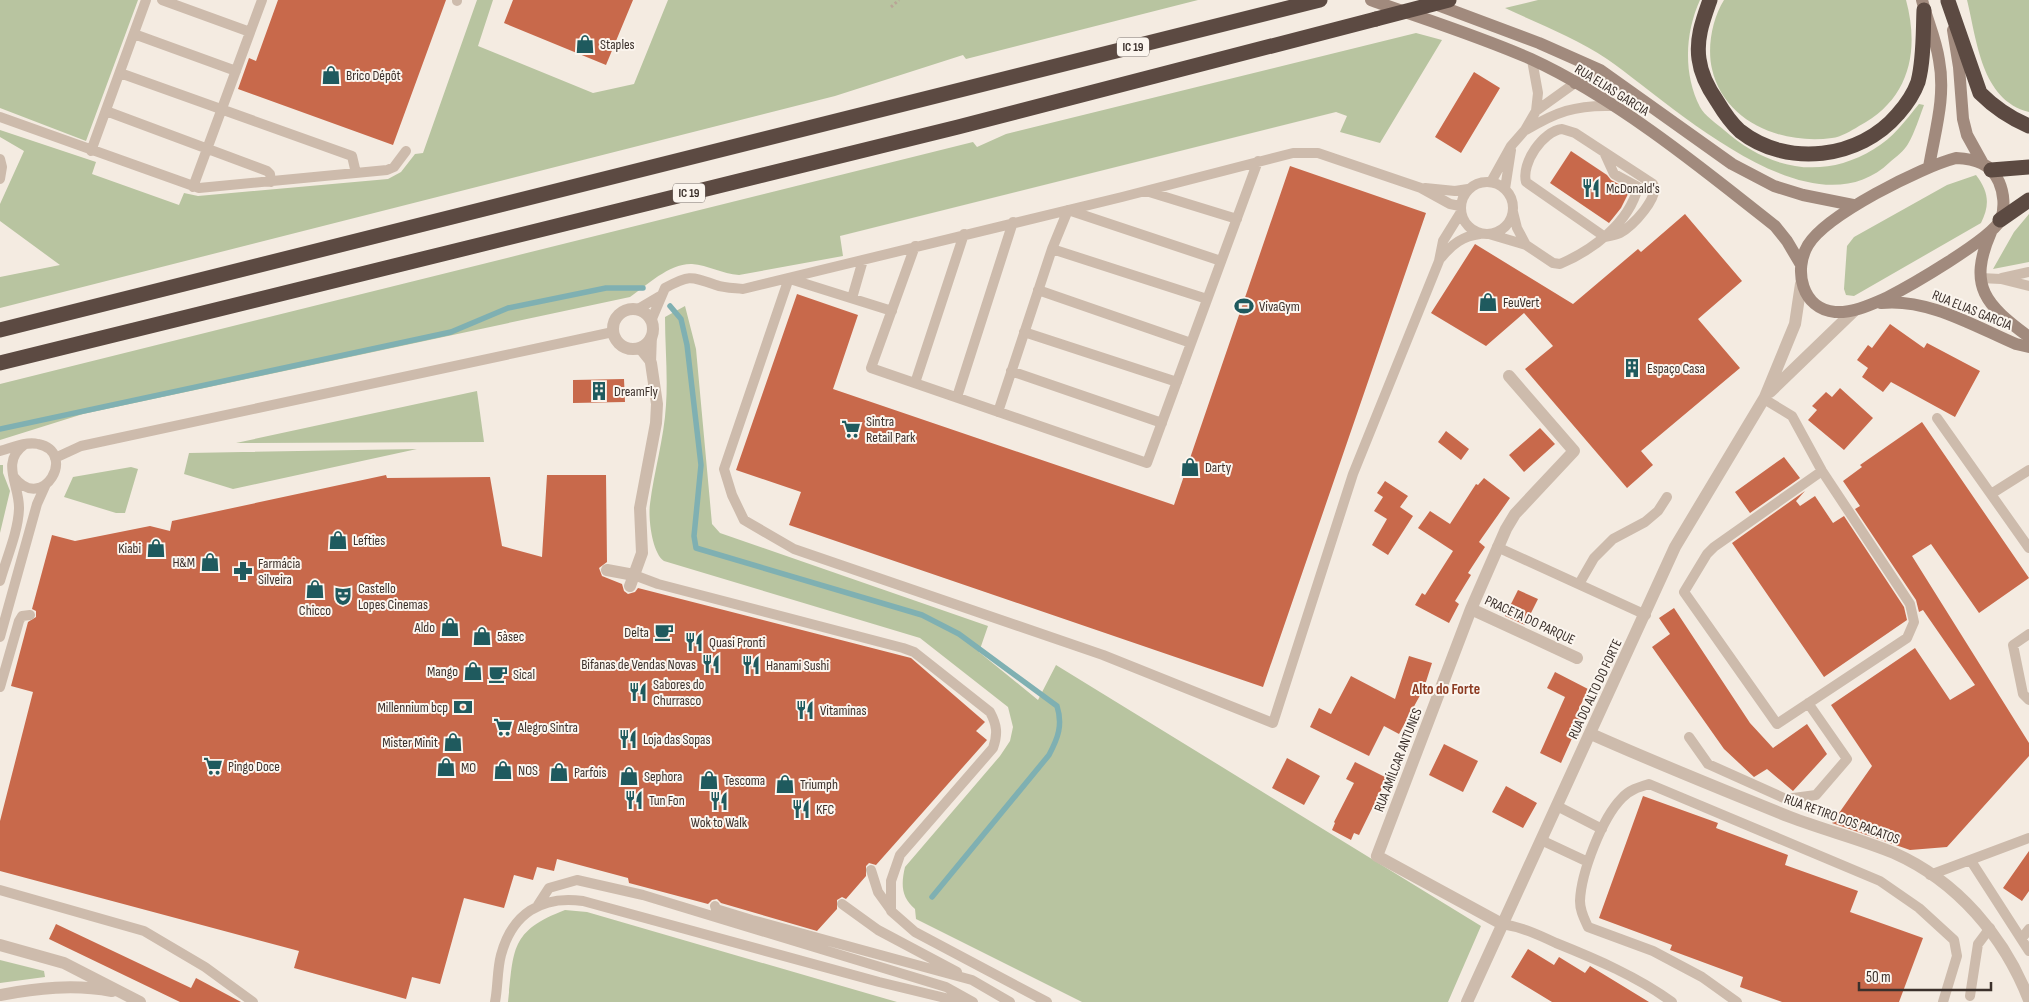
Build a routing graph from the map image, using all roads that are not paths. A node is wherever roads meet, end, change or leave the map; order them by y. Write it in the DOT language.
graph roads {
  1 [pos="146,0"];
  2 [pos="162,0"];
  3 [pos="262,0"];
  4 [pos="1320,0"];
  5 [pos="1371,0"];
  6 [pos="1422,0"];
  7 [pos="1449,0"];
  8 [pos="1710,0"];
  9 [pos="1948,0"];
  10 [pos="1923,5"];
  11 [pos="250,32"];
  12 [pos="134,34"];
  13 [pos="1532,60"];
  14 [pos="1600,70"];
  15 [pos="236,71"];
  16 [pos="120,73"];
  17 [pos="1575,83"];
  18 [pos="1611,106"];
  19 [pos="222,109"];
  20 [pos="106,111"];
  21 [pos="1536,111"];
  22 [pos="0,117"];
  23 [pos="2029,126"];
  24 [pos="1525,130"];
  25 [pos="1511,146"];
  26 [pos="207,148"];
  27 [pos="91,151"];
  28 [pos="406,151"];
  29 [pos="1604,152"];
  30 [pos="0,159"];
  31 [pos="1258,161"];
  32 [pos="1987,166"];
  33 [pos="1929,167"];
  34 [pos="2029,167"];
  35 [pos="356,173"];
  36 [pos="0,179"];
  37 [pos="271,182"];
  38 [pos="1491,182"];
  39 [pos="193,187"];
  40 [pos="1422,188"];
  41 [pos="1505,189"];
  42 [pos="1468,190"];
  43 [pos="1145,191"];
  44 [pos="2029,200"];
  45 [pos="1853,205"];
  46 [pos="1460,209"];
  47 [pos="1068,210"];
  48 [pos="1513,212"];
  49 [pos="1580,218"];
  50 [pos="1237,219"];
  51 [pos="1013,222"];
  52 [pos="1996,226"];
  53 [pos="964,234"];
  54 [pos="1486,234"];
  55 [pos="1605,237"];
  56 [pos="1526,245"];
  57 [pos="916,246"];
  58 [pos="1052,249"];
  59 [pos="1579,253"];
  60 [pos="862,260"];
  61 [pos="1222,261"];
  62 [pos="1439,261"];
  63 [pos="1800,263"];
  64 [pos="2029,272"];
  65 [pos="789,278"];
  66 [pos="1980,278"];
  67 [pos="2001,279"];
  68 [pos="1802,284"];
  69 [pos="2029,286"];
  70 [pos="1038,290"];
  71 [pos="660,296"];
  72 [pos="852,298"];
  73 [pos="1207,299"];
  74 [pos="1873,303"];
  75 [pos="638,309"];
  76 [pos="1855,310"];
  77 [pos="892,311"];
  78 [pos="652,327"];
  79 [pos="0,330"];
  80 [pos="613,332"];
  81 [pos="1024,332"];
  82 [pos="2029,337"];
  83 [pos="1191,342"];
  84 [pos="2029,347"];
  85 [pos="639,348"];
  86 [pos="0,363"];
  87 [pos="651,363"];
  88 [pos="1011,372"];
  89 [pos="1509,376"];
  90 [pos="1177,382"];
  91 [pos="915,383"];
  92 [pos="957,398"];
  93 [pos="1764,398"];
  94 [pos="998,412"];
  95 [pos="1937,418"];
  96 [pos="1162,423"];
  97 [pos="24,445"];
  98 [pos="0,451"];
  99 [pos="55,458"];
  100 [pos="2029,470"];
  101 [pos="1822,471"];
  102 [pos="14,477"];
  103 [pos="46,484"];
  104 [pos="1991,494"];
  105 [pos="1667,497"];
  106 [pos="1497,547"];
  107 [pos="2029,548"];
  108 [pos="607,570"];
  109 [pos="0,581"];
  110 [pos="632,581"];
  111 [pos="1580,584"];
  112 [pos="1472,609"];
  113 [pos="30,615"];
  114 [pos="1646,615"];
  115 [pos="2029,634"];
  116 [pos="0,637"];
  117 [pos="1577,658"];
  118 [pos="0,687"];
  119 [pos="2029,700"];
  120 [pos="1808,703"];
  121 [pos="1590,734"];
  122 [pos="1689,737"];
  123 [pos="1557,806"];
  124 [pos="1602,829"];
  125 [pos="2029,838"];
  126 [pos="1541,840"];
  127 [pos="1971,861"];
  128 [pos="1588,862"];
  129 [pos="871,870"];
  130 [pos="1930,875"];
  131 [pos="0,890"];
  132 [pos="842,904"];
  133 [pos="538,905"];
  134 [pos="715,906"];
  135 [pos="891,911"];
  136 [pos="1502,924"];
  137 [pos="1990,928"];
  138 [pos="2029,929"];
  139 [pos="2022,938"];
  140 [pos="0,945"];
  141 [pos="2029,951"];
  142 [pos="972,980"];
  143 [pos="2025,982"];
  144 [pos="122,993"];
  145 [pos="0,995"];
  146 [pos="1970,996"];
  147 [pos="2029,1000"];
  148 [pos="140,1002"];
  149 [pos="253,1002"];
  150 [pos="495,1002"];
  151 [pos="962,1002"];
  152 [pos="972,1002"];
  153 [pos="1010,1002"];
  154 [pos="1047,1002"];
  155 [pos="1467,1002"];
  156 [pos="1672,1002"];
  157 [pos="1737,1002"];
  158 [pos="1943,1002"];
  1 -- 12 [label="lane"];
  2 -- 11 [label="lane"];
  3 -- 11 [label="lane"];
  4 -- 79 [label="highway, IC 19"];
  5 -- 13 [label="street, RUA ELIAS GARCIA"];
  6 -- 14 [label="street, RUA ELIAS GARCIA"];
  7 -- 86 [label="highway, IC 19, bridge"];
  8 -- 10 [label="highway"];
  9 -- 23 [label="highway"];
  9 -- 32 [label="street, RUA ELIAS GARCIA"];
  10 -- 33 [label="street"];
  11 -- 15 [label="lane"];
  12 -- 15 [label="lane"];
  12 -- 16 [label="lane"];
  13 -- 17 [label="street, RUA ELIAS GARCIA"];
  13 -- 21 [label="lane"];
  14 -- 17 [label="street"];
  14 -- 45 [label="street, RUA ELIAS GARCIA"];
  15 -- 19 [label="lane"];
  16 -- 19 [label="lane"];
  16 -- 20 [label="lane"];
  17 -- 18 [label="street, RUA ELIAS GARCIA"];
  17 -- 21 [label="lane"];
  18 -- 24 [label="lane"];
  18 -- 63 [label="street, RUA ELIAS GARCIA"];
  19 -- 26 [label="lane"];
  19 -- 35 [label="lane"];
  20 -- 26 [label="lane"];
  20 -- 27 [label="lane"];
  21 -- 24 [label="lane"];
  22 -- 27 [label="lane"];
  24 -- 25 [label="lane"];
  25 -- 38 [label="lane"];
  25 -- 41 [label="lane"];
  26 -- 37 [label="lane"];
  26 -- 39 [label="lane"];
  27 -- 39 [label="lane"];
  28 -- 35 [label="lane"];
  29 -- 49 [label="lane"];
  29 -- 55 [label="lane"];
  29 -- 55 [label="lane"];
  30 -- 36 [label="lane"];
  31 -- 40 [label="lane"];
  31 -- 43 [label="lane"];
  31 -- 50 [label="lane"];
  32 -- 33 [label="street"];
  32 -- 34 [label="highway"];
  32 -- 52 [label="street, RUA ELIAS GARCIA"];
  33 -- 45 [label="street"];
  35 -- 37 [label="lane"];
  37 -- 39 [label="lane"];
  38 -- 41 [label="lane"];
  38 -- 42 [label="lane"];
  40 -- 42 [label="lane"];
  40 -- 46 [label="lane"];
  41 -- 48 [label="lane"];
  42 -- 46 [label="lane"];
  43 -- 47 [label="lane"];
  43 -- 50 [label="lane"];
  44 -- 52 [label="highway"];
  45 -- 63 [label="street"];
  46 -- 54 [label="lane"];
  46 -- 62 [label="lane"];
  47 -- 51 [label="lane"];
  47 -- 58 [label="lane"];
  47 -- 61 [label="lane"];
  48 -- 54 [label="lane"];
  48 -- 56 [label="lane"];
  49 -- 55 [label="lane"];
  49 -- 59 [label="lane"];
  50 -- 61 [label="lane"];
  51 -- 53 [label="lane"];
  51 -- 92 [label="lane"];
  52 -- 66 [label="street, RUA ELIAS GARCIA"];
  52 -- 74 [label="street"];
  53 -- 57 [label="lane"];
  53 -- 91 [label="lane"];
  54 -- 56 [label="lane"];
  54 -- 62 [label="lane"];
  55 -- 59 [label="lane"];
  56 -- 59 [label="lane"];
  57 -- 60 [label="lane"];
  57 -- 77 [label="lane"];
  58 -- 70 [label="lane"];
  58 -- 73 [label="lane"];
  60 -- 65 [label="lane"];
  60 -- 72 [label="lane"];
  61 -- 73 [label="lane"];
  62 -- 65 [label="lane"];
  63 -- 68 [label="street"];
  64 -- 67 [label="lane"];
  65 -- 71 [label="lane"];
  65 -- 72 [label="lane"];
  66 -- 67 [label="lane"];
  66 -- 82 [label="street, RUA ELIAS GARCIA"];
  67 -- 69 [label="lane"];
  68 -- 76 [label="street"];
  68 -- 93 [label="street, RUA DO ALTO DO FORTE"];
  70 -- 81 [label="lane"];
  70 -- 83 [label="lane"];
  71 -- 75 [label="lane"];
  71 -- 78 [label="lane"];
  72 -- 77 [label="lane"];
  73 -- 83 [label="lane"];
  74 -- 76 [label="street"];
  74 -- 84 [label="street, RUA ELIAS GARCIA"];
  75 -- 78 [label="street"];
  75 -- 80 [label="street"];
  76 -- 93 [label="street, RUA DO ALTO DO FORTE"];
  77 -- 91 [label="lane"];
  78 -- 85 [label="street"];
  78 -- 87 [label="lane"];
  80 -- 85 [label="street"];
  80 -- 99 [label="lane"];
  81 -- 88 [label="lane"];
  81 -- 90 [label="lane"];
  83 -- 90 [label="lane"];
  85 -- 87 [label="lane"];
  87 -- 110 [label="street"];
  88 -- 94 [label="lane"];
  88 -- 96 [label="lane"];
  89 -- 106 [label="street, RUA AMÍLCAR ANTUNES"];
  90 -- 96 [label="lane"];
  91 -- 92 [label="lane"];
  92 -- 94 [label="lane"];
  93 -- 101 [label="lane"];
  93 -- 114 [label="street, RUA DO ALTO DO FORTE"];
  94 -- 96 [label="lane"];
  95 -- 104 [label="lane"];
  97 -- 98 [label="lane"];
  97 -- 99 [label="lane"];
  97 -- 102 [label="lane"];
  99 -- 103 [label="lane"];
  100 -- 104 [label="lane"];
  101 -- 120 [label="lane"];
  101 -- 120 [label="lane"];
  102 -- 103 [label="lane"];
  102 -- 109 [label="lane"];
  103 -- 116 [label="lane"];
  104 -- 107 [label="lane"];
  105 -- 111 [label="lane"];
  106 -- 111 [label="lane"];
  106 -- 112 [label="street, RUA AMÍLCAR ANTUNES"];
  108 -- 110 [label="street"];
  110 -- 135 [label="lane"];
  111 -- 114 [label="lane"];
  112 -- 117 [label="street, PRACETA DO PARQUE"];
  112 -- 136 [label="street, RUA AMÍLCAR ANTUNES"];
  113 -- 118 [label="lane"];
  114 -- 121 [label="street, RUA DO ALTO DO FORTE"];
  115 -- 119 [label="lane"];
  120 -- 122 [label="lane"];
  121 -- 123 [label="street, RUA DO ALTO DO FORTE"];
  121 -- 130 [label="street, RUA RETIRO DOS PACATOS"];
  123 -- 124 [label="lane"];
  123 -- 126 [label="street, RUA DO ALTO DO FORTE"];
  124 -- 128 [label="lane"];
  124 -- 158 [label="lane"];
  125 -- 127 [label="lane"];
  126 -- 128 [label="lane"];
  126 -- 136 [label="street, RUA DO ALTO DO FORTE"];
  127 -- 130 [label="lane"];
  127 -- 139 [label="lane"];
  128 -- 157 [label="lane"];
  129 -- 135 [label="lane"];
  130 -- 137 [label="street, RUA RETIRO DOS PACATOS"];
  131 -- 149 [label="lane"];
  132 -- 142 [label="lane"];
  133 -- 150 [label="lane"];
  133 -- 151 [label="lane"];
  133 -- 152 [label="lane"];
  134 -- 142 [label="lane"];
  135 -- 154 [label="lane"];
  136 -- 155 [label="street, RUA DO ALTO DO FORTE"];
  136 -- 156 [label="lane"];
  137 -- 143 [label="street, RUA RETIRO DOS PACATOS"];
  137 -- 146 [label="lane"];
  138 -- 139 [label="lane"];
  139 -- 141 [label="lane"];
  140 -- 144 [label="street"];
  142 -- 153 [label="lane"];
  143 -- 147 [label="street, RUA RETIRO DOS PACATOS"];
  144 -- 145 [label="street"];
  144 -- 148 [label="street"];
}
